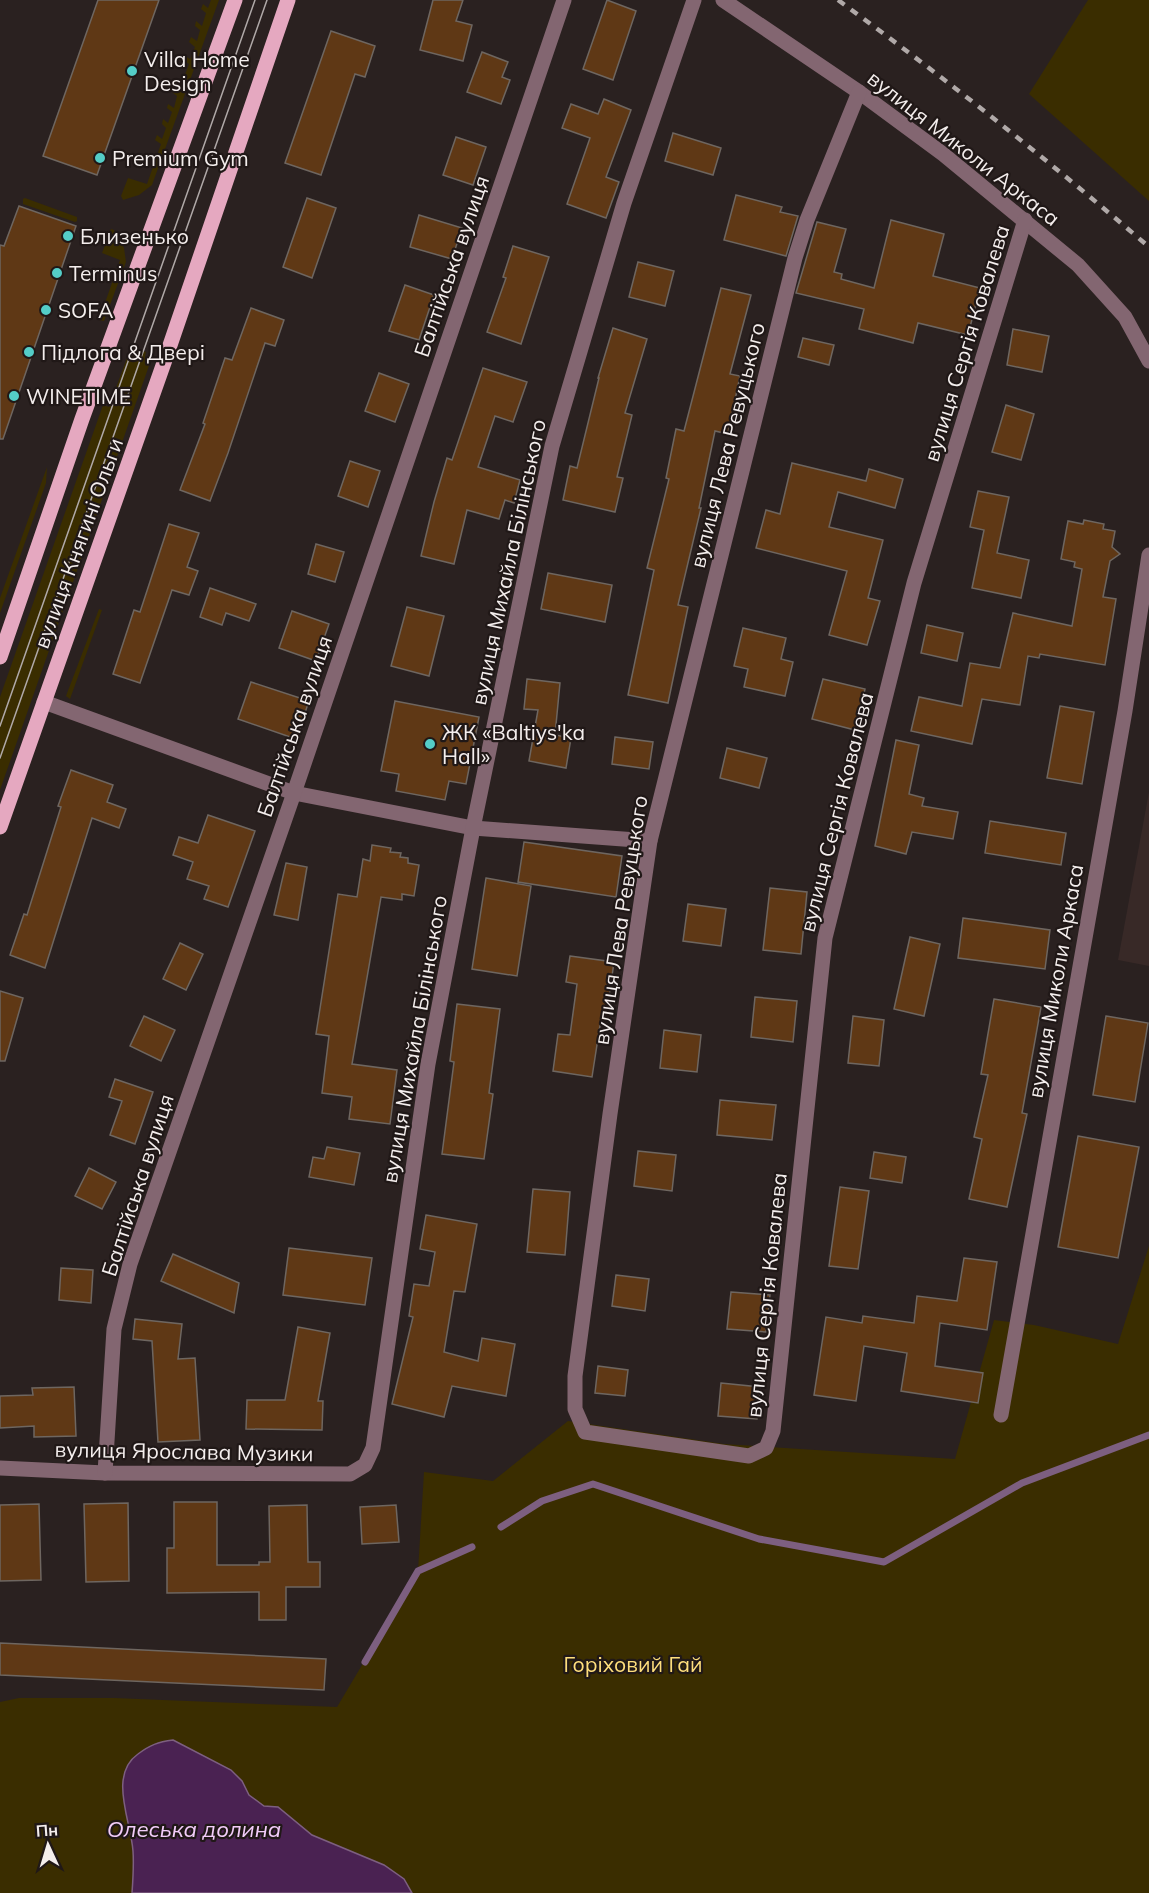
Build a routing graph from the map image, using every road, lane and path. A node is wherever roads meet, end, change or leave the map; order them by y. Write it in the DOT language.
graph roads {
  1 [pos="235,0"];
  2 [pos="288,0"];
  3 [pos="564,0"];
  4 [pos="693,0"];
  5 [pos="723,0"];
  6 [pos="859,92"];
  7 [pos="1025,220"];
  8 [pos="1149,361"];
  9 [pos="1149,555"];
  10 [pos="0,657"];
  11 [pos="44,702"];
  12 [pos="294,793"];
  13 [pos="0,826"];
  14 [pos="473,828"];
  15 [pos="650,842"];
  16 [pos="1001,1415"];
  17 [pos="773,1431"];
  18 [pos="365,1465"];
  19 [pos="0,1468"];
  20 [pos="105,1473"];
  1 -- 10 [label="main road, вулиця Княгині Ольги"];
  2 -- 11 [label="main road, вулиця Княгині Ольги"];
  3 -- 12 [label="street, Балтійська вулиця"];
  4 -- 14 [label="street, вулиця Михайла Білінського"];
  5 -- 6 [label="street, вулиця Миколи Аркаса"];
  6 -- 7 [label="street, вулиця Миколи Аркаса"];
  6 -- 15 [label="street, вулиця Лева Ревуцького"];
  7 -- 8 [label="street, вулиця Миколи Аркаса"];
  7 -- 17 [label="street, вулиця Сергія Ковалева"];
  9 -- 16 [label="street, вулиця Миколи Аркаса"];
  11 -- 12 [label="street"];
  11 -- 13 [label="main road, вулиця Княгині Ольги"];
  12 -- 14 [label="street"];
  12 -- 20 [label="street, Балтійська вулиця"];
  14 -- 15 [label="street"];
  14 -- 18 [label="street, вулиця Михайла Білінського"];
  15 -- 17 [label="street, вулиця Лева Ревуцького"];
  18 -- 20 [label="street, вулиця Ярослава Музики"];
  19 -- 20 [label="street, вулиця Ярослава Музики"];
}
